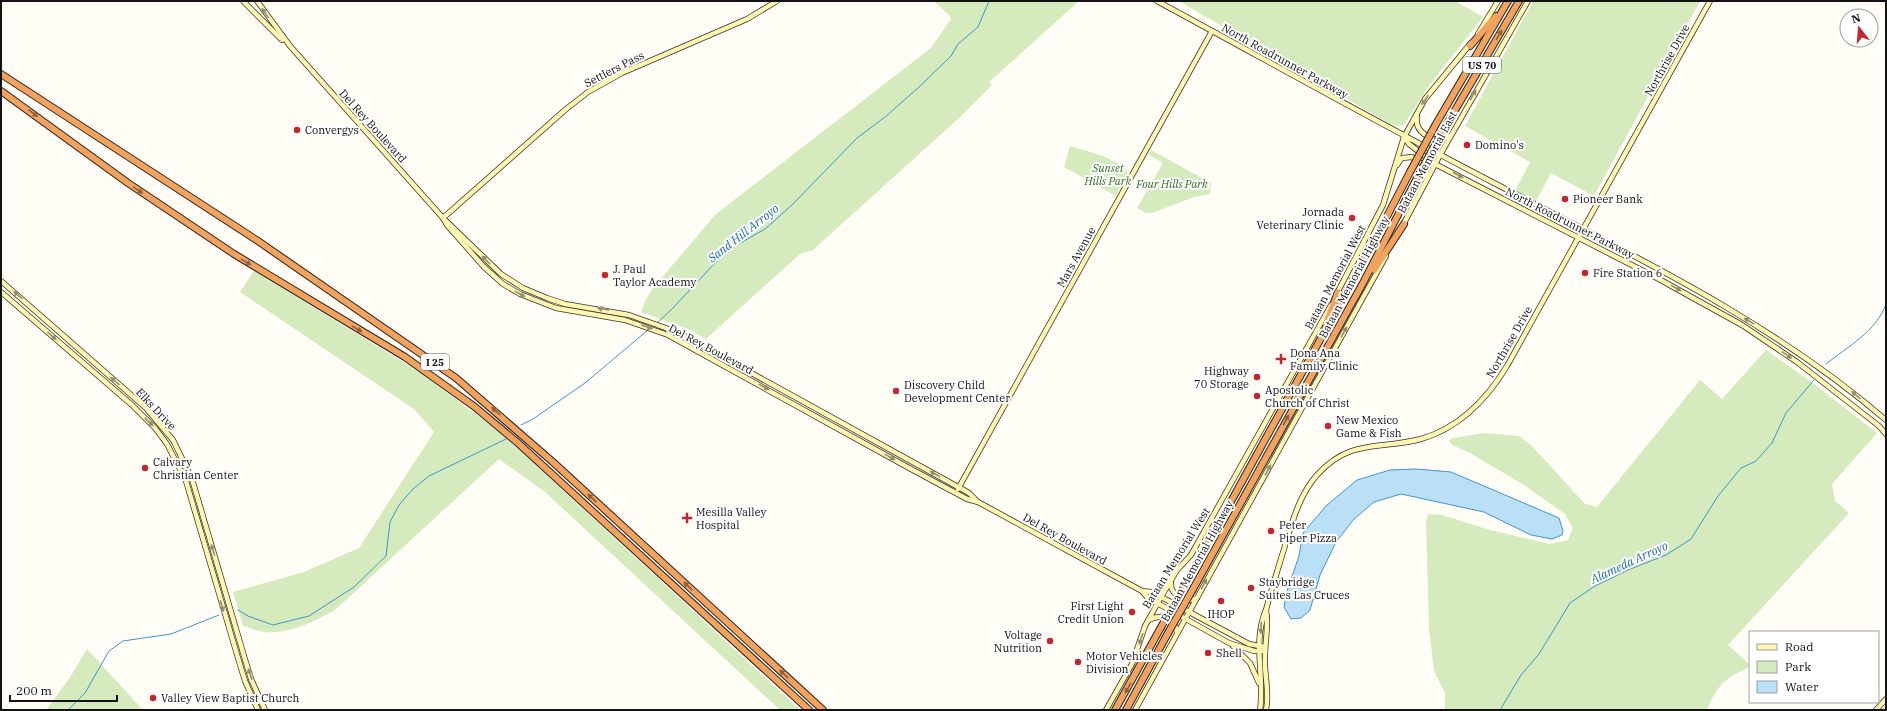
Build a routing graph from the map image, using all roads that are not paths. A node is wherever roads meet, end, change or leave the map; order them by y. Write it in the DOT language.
graph roads {
  1 [pos="243,1"];
  2 [pos="257,1"];
  3 [pos="777,1"];
  4 [pos="1157,1"];
  5 [pos="1498,1"];
  6 [pos="1519,1"];
  7 [pos="1528,1"];
  8 [pos="1710,1"];
  9 [pos="1507,2"];
  10 [pos="1212,31"];
  11 [pos="290,46"];
  12 [pos="1470,46"];
  13 [pos="1,74"];
  14 [pos="1,91"];
  15 [pos="1417,113"];
  16 [pos="1454,129"];
  17 [pos="1404,137"];
  18 [pos="1440,155"];
  19 [pos="1435,164"];
  20 [pos="1393,172"];
  21 [pos="1479,175"];
  22 [pos="1425,183"];
  23 [pos="1474,183"];
  24 [pos="1497,185"];
  25 [pos="1493,193"];
  26 [pos="1539,206"];
  27 [pos="1534,214"];
  28 [pos="443,218"];
  29 [pos="1404,224"];
  30 [pos="1584,230"];
  31 [pos="1580,237"];
  32 [pos="1,280"];
  33 [pos="1363,284"];
  34 [pos="1,292"];
  35 [pos="1338,292"];
  36 [pos="1319,342"];
  37 [pos="803,409"];
  38 [pos="820,411"];
  39 [pos="823,420"];
  40 [pos="1886,420"];
  41 [pos="852,428"];
  42 [pos="1886,434"];
  43 [pos="867,437"];
  44 [pos="877,442"];
  45 [pos="864,443"];
  46 [pos="874,448"];
  47 [pos="959,487"];
  48 [pos="955,493"];
  49 [pos="978,502"];
  50 [pos="1171,581"];
  51 [pos="1142,592"];
  52 [pos="1161,597"];
  53 [pos="1197,598"];
  54 [pos="1158,604"];
  55 [pos="1189,612"];
  56 [pos="1186,618"];
  57 [pos="1149,620"];
  58 [pos="1177,633"];
  59 [pos="1227,633"];
  60 [pos="1223,639"];
  61 [pos="1229,643"];
  62 [pos="1262,649"];
  63 [pos="795,685"];
  64 [pos="1262,696"];
  65 [pos="1886,699"];
  66 [pos="1127,708"];
  67 [pos="258,710"];
  68 [pos="266,710"];
  69 [pos="809,710"];
  70 [pos="823,710"];
  71 [pos="829,710"];
  72 [pos="1106,710"];
  73 [pos="1115,710"];
  74 [pos="1135,710"];
  75 [pos="1260,710"];
  76 [pos="1266,710"];
  77 [pos="1876,710"];
  1 -- 11 [label="main road, Del Rey Boulevard"];
  11 -- 2 [label="main road, Del Rey Boulevard, one-way"];
  3 -- 28 [label="main road, Settlers Pass"];
  4 -- 10 [label="main road, North Roadrunner Parkway"];
  5 -- 12 [label="main road, Bataan Memorial West"];
  33 -- 6 [label="highway, Bataan Memorial Highway / US 70, one-way, bridge"];
  16 -- 7 [label="main road, Bataan Memorial East, one-way"];
  8 -- 30 [label="main road, Northrise Drive"];
  9 -- 12 [label="highway"];
  9 -- 36 [label="highway, Bataan Memorial Highway / US 70, bridge"];
  10 -- 17 [label="main road, North Roadrunner Parkway"];
  10 -- 47 [label="main road, Mars Avenue"];
  11 -- 28 [label="main road, Del Rey Boulevard"];
  12 -- 15 [label="main road, Bataan Memorial West, one-way"];
  63 -- 13 [label="highway, I 25, one-way"];
  14 -- 69 [label="highway, I 25, one-way"];
  15 -- 16 [label="main road"];
  15 -- 17 [label="main road, Bataan Memorial West"];
  16 -- 18 [label="main road, Bataan Memorial East"];
  17 -- 18 [label="main road, North Roadrunner Parkway"];
  17 -- 19 [label="main road, North Roadrunner Parkway"];
  17 -- 20 [label="main road, Bataan Memorial West"];
  18 -- 19 [label="main road, Bataan Memorial East"];
  18 -- 21 [label="main road, North Roadrunner Parkway"];
  19 -- 22 [label="main road, Bataan Memorial East"];
  19 -- 23 [label="main road, North Roadrunner Parkway, one-way"];
  20 -- 22 [label="main road"];
  20 -- 35 [label="main road, Bataan Memorial West"];
  21 -- 23 [label="main road"];
  21 -- 24 [label="main road, North Roadrunner Parkway"];
  22 -- 29 [label="main road, Bataan Memorial East"];
  23 -- 25 [label="main road, North Roadrunner Parkway"];
  24 -- 25 [label="main road"];
  24 -- 26 [label="main road, North Roadrunner Parkway"];
  25 -- 27 [label="main road, North Roadrunner Parkway"];
  26 -- 27 [label="main road"];
  26 -- 30 [label="main road, North Roadrunner Parkway"];
  27 -- 31 [label="main road, North Roadrunner Parkway"];
  28 -- 37 [label="main road, Del Rey Boulevard, one-way"];
  38 -- 28 [label="main road, Del Rey Boulevard, one-way"];
  29 -- 33 [label="highway"];
  53 -- 29 [label="main road, Bataan Memorial East, one-way"];
  30 -- 31 [label="main road, Northrise Drive"];
  40 -- 30 [label="main road, North Roadrunner Parkway, one-way"];
  31 -- 42 [label="main road, North Roadrunner Parkway, one-way"];
  31 -- 62 [label="main road, Northrise Drive"];
  68 -- 32 [label="main road, Elks Drive, one-way"];
  66 -- 33 [label="highway, Bataan Memorial Highway / US 70, one-way, bridge"];
  34 -- 67 [label="main road, Elks Drive, one-way"];
  35 -- 36 [label="highway"];
  35 -- 50 [label="main road, Bataan Memorial West"];
  36 -- 73 [label="highway, Bataan Memorial Highway / US 70, one-way, bridge"];
  37 -- 38 [label="main road"];
  37 -- 39 [label="main road, Del Rey Boulevard"];
  38 -- 39 [label="main road"];
  38 -- 41 [label="main road, Del Rey Boulevard"];
  39 -- 41 [label="main road"];
  39 -- 45 [label="main road, Del Rey Boulevard"];
  41 -- 43 [label="main road, Del Rey Boulevard"];
  43 -- 44 [label="main road, Del Rey Boulevard"];
  43 -- 45 [label="main road"];
  44 -- 46 [label="main road"];
  47 -- 44 [label="main road, Del Rey Boulevard, one-way"];
  45 -- 46 [label="main road, Del Rey Boulevard"];
  46 -- 48 [label="main road, Del Rey Boulevard, one-way"];
  47 -- 48 [label="main road, Mars Avenue"];
  47 -- 49 [label="main road, Del Rey Boulevard"];
  48 -- 49 [label="main road, Del Rey Boulevard"];
  49 -- 51 [label="main road, Del Rey Boulevard"];
  50 -- 52 [label="main road, Bataan Memorial West"];
  50 -- 53 [label="main road"];
  51 -- 52 [label="main road, Del Rey Boulevard"];
  51 -- 54 [label="main road, Del Rey Boulevard"];
  52 -- 54 [label="main road, Bataan Memorial West"];
  52 -- 55 [label="main road, Del Rey Boulevard"];
  53 -- 55 [label="main road, Bataan Memorial East"];
  54 -- 56 [label="main road, Del Rey Boulevard"];
  54 -- 57 [label="main road, Bataan Memorial West"];
  55 -- 56 [label="main road, Bataan Memorial East"];
  55 -- 59 [label="main road, Del Rey Boulevard"];
  56 -- 58 [label="main road, Bataan Memorial East"];
  56 -- 60 [label="main road, Del Rey Boulevard"];
  57 -- 58 [label="main road"];
  57 -- 72 [label="main road, Bataan Memorial West, one-way"];
  58 -- 74 [label="main road, Bataan Memorial East"];
  59 -- 60 [label="main road"];
  59 -- 62 [label="main road, Del Rey Boulevard"];
  60 -- 61 [label="main road, Del Rey Boulevard"];
  61 -- 62 [label="main road, Del Rey Boulevard"];
  61 -- 64 [label="main road"];
  62 -- 64 [label="main road"];
  62 -- 76 [label="main road"];
  63 -- 70 [label="highway, I 25"];
  63 -- 71 [label="highway"];
  64 -- 75 [label="main road"];
  65 -- 77 [label="main road"];
}
